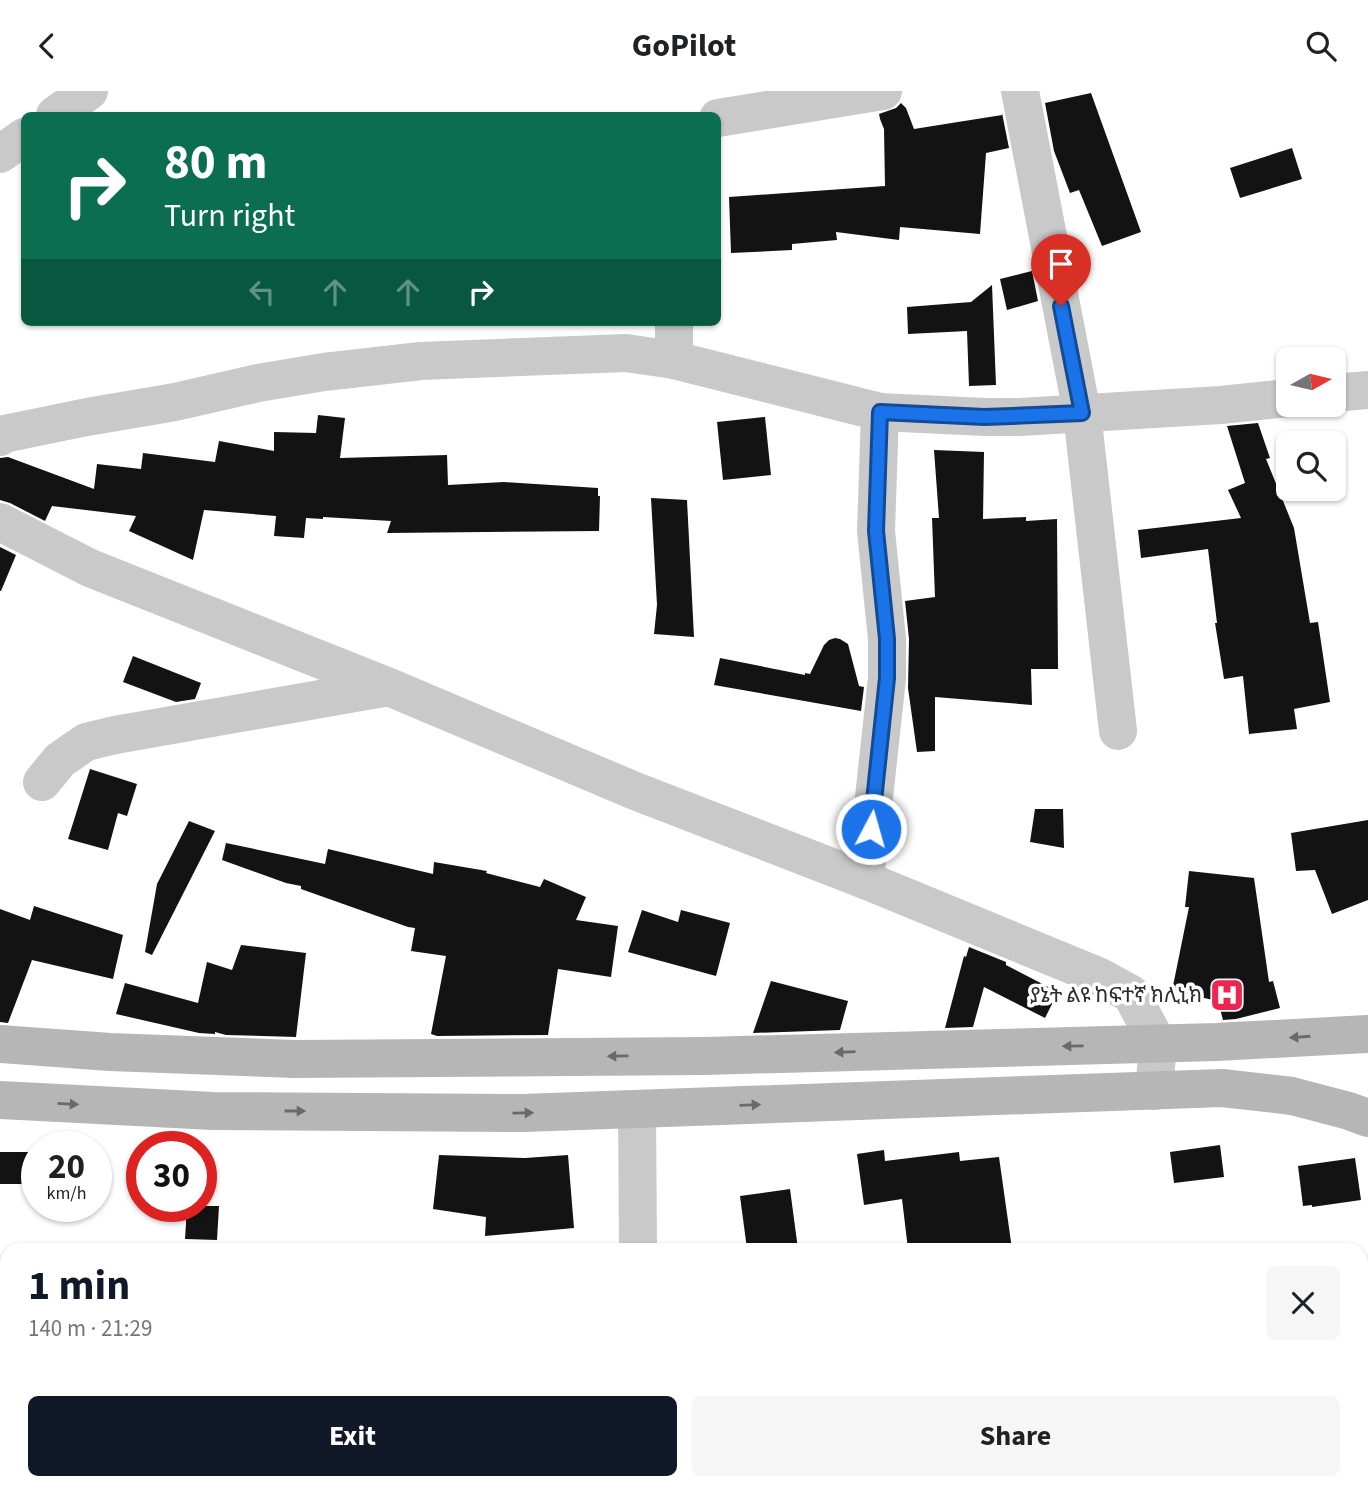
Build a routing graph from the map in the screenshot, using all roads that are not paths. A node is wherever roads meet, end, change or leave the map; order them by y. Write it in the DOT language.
graph roads {
  1 [pos="89,91"];
  2 [pos="883,91"];
  3 [pos="1020,91"];
  4 [pos="59,112"];
  5 [pos="721,118"];
  6 [pos="21,139"];
  7 [pos="0,154"];
  8 [pos="674,326"];
  9 [pos="674,360"];
  10 [pos="1368,390"];
  11 [pos="1346,392"];
  12 [pos="1276,399"];
  13 [pos="880,412"];
  14 [pos="1082,413"];
  15 [pos="0,437"];
  16 [pos="0,522"];
  17 [pos="389,687"];
  18 [pos="1118,731"];
  19 [pos="42,782"];
  20 [pos="865,880"];
  21 [pos="1368,1034"];
  22 [pos="0,1044"];
  23 [pos="1158,1044"];
  24 [pos="1154,1091"];
  25 [pos="0,1100"];
  26 [pos="637,1109"];
  27 [pos="1368,1118"];
  28 [pos="638,1243"];
  1 -- 4 [label="street"];
  2 -- 5 [label="street"];
  3 -- 14 [label="street"];
  6 -- 7 [label="street"];
  8 -- 9 [label="street"];
  9 -- 13 [label="street"];
  9 -- 15 [label="street"];
  10 -- 11 [label="street"];
  12 -- 14 [label="street"];
  13 -- 14 [label="street"];
  13 -- 20 [label="street"];
  14 -- 18 [label="street"];
  16 -- 17 [label="street"];
  17 -- 19 [label="street"];
  17 -- 20 [label="street"];
  20 -- 23 [label="street"];
  21 -- 23 [label="main road, one-way"];
  23 -- 22 [label="main road, one-way"];
  23 -- 24 [label="street"];
  26 -- 24 [label="main road, one-way"];
  24 -- 27 [label="main road"];
  25 -- 26 [label="main road, one-way"];
  26 -- 28 [label="street"];
}
